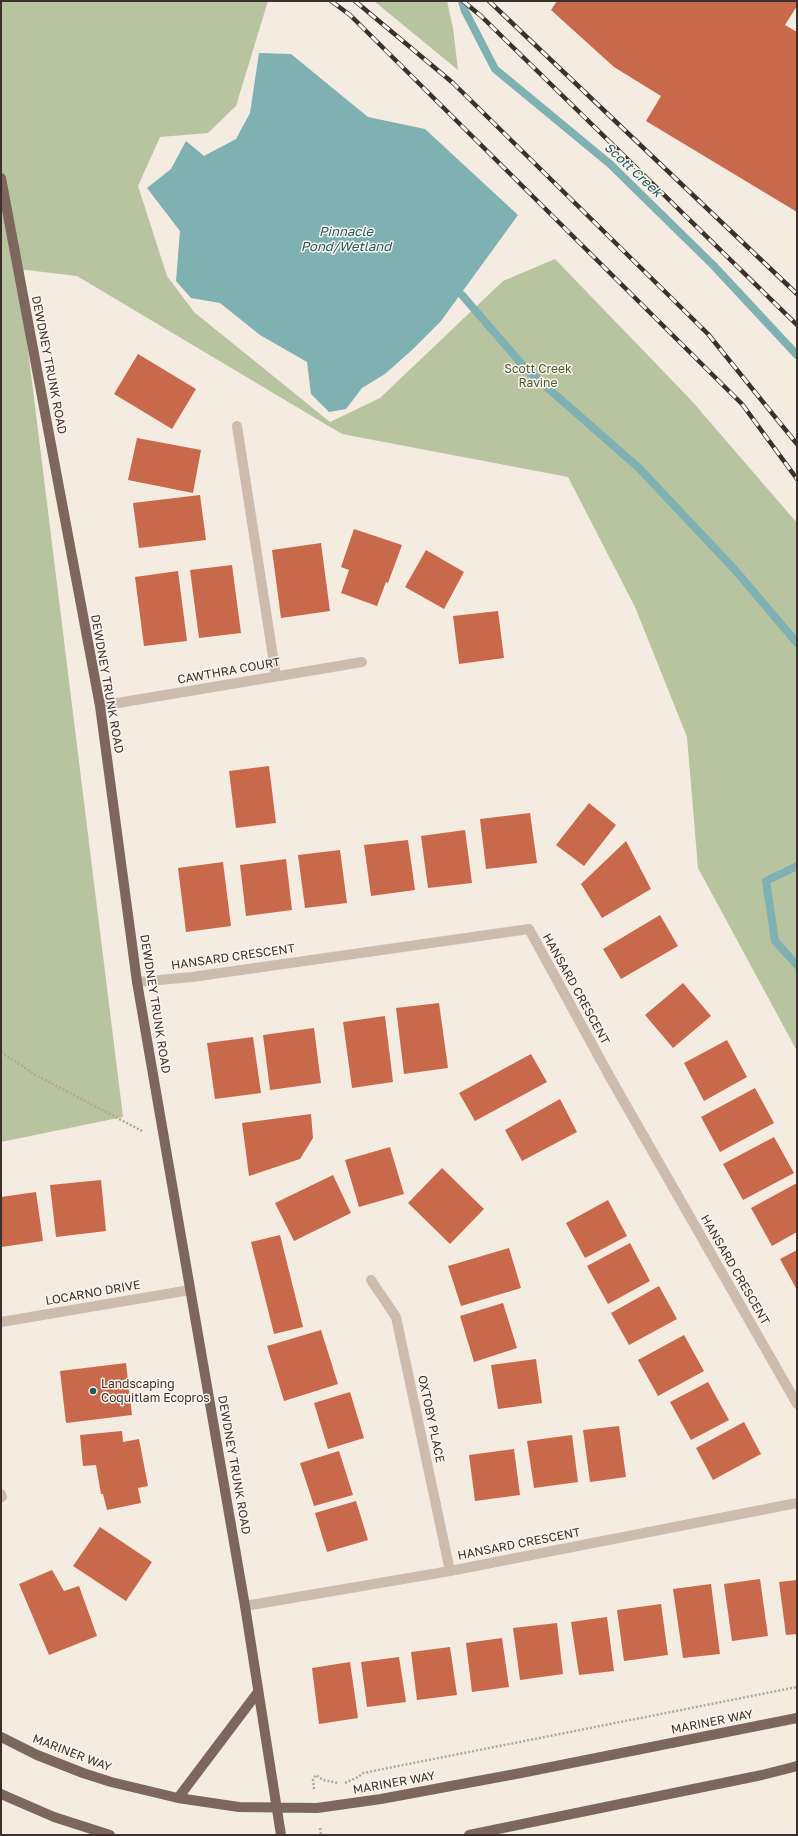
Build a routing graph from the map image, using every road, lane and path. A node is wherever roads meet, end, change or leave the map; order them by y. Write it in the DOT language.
graph roads {
  1 [pos="1,178"];
  2 [pos="237,426"];
  3 [pos="362,662"];
  4 [pos="276,676"];
  5 [pos="100,706"];
  6 [pos="137,982"];
  7 [pos="1,1052"];
  8 [pos="165,1142"];
  9 [pos="371,1280"];
  10 [pos="190,1290"];
  11 [pos="1,1322"];
  12 [pos="797,1404"];
  13 [pos="797,1503"];
  14 [pos="450,1571"];
  15 [pos="245,1606"];
  16 [pos="797,1687"];
  17 [pos="258,1692"];
  18 [pos="797,1718"];
  19 [pos="1,1737"];
  20 [pos="797,1766"];
  21 [pos="313,1780"];
  22 [pos="1,1794"];
  23 [pos="178,1798"];
  24 [pos="277,1808"];
  25 [pos="110,1835"];
  26 [pos="281,1835"];
  27 [pos="469,1835"];
  1 -- 5 [label="main road, DEWDNEY TRUNK ROAD"];
  2 -- 4 [label="street"];
  3 -- 4 [label="street, CAWTHRA COURT"];
  4 -- 5 [label="street, CAWTHRA COURT"];
  5 -- 6 [label="main road, DEWDNEY TRUNK ROAD"];
  6 -- 8 [label="main road, DEWDNEY TRUNK ROAD"];
  6 -- 12 [label="street, HANSARD CRESCENT"];
  7 -- 8 [label="path"];
  8 -- 10 [label="main road, DEWDNEY TRUNK ROAD"];
  9 -- 14 [label="street, OXTOBY PLACE"];
  10 -- 11 [label="street, LOCARNO DRIVE"];
  10 -- 15 [label="main road, DEWDNEY TRUNK ROAD"];
  13 -- 14 [label="street, HANSARD CRESCENT"];
  14 -- 15 [label="street, HANSARD CRESCENT"];
  15 -- 17 [label="main road, DEWDNEY TRUNK ROAD"];
  16 -- 21 [label="path"];
  17 -- 23 [label="main road"];
  17 -- 24 [label="main road, DEWDNEY TRUNK ROAD"];
  18 -- 24 [label="main road, MARINER WAY"];
  19 -- 23 [label="main road, MARINER WAY"];
  20 -- 27 [label="main road"];
  22 -- 25 [label="main road"];
  23 -- 24 [label="main road, MARINER WAY"];
  24 -- 26 [label="main road, DEWDNEY TRUNK ROAD"];
}
